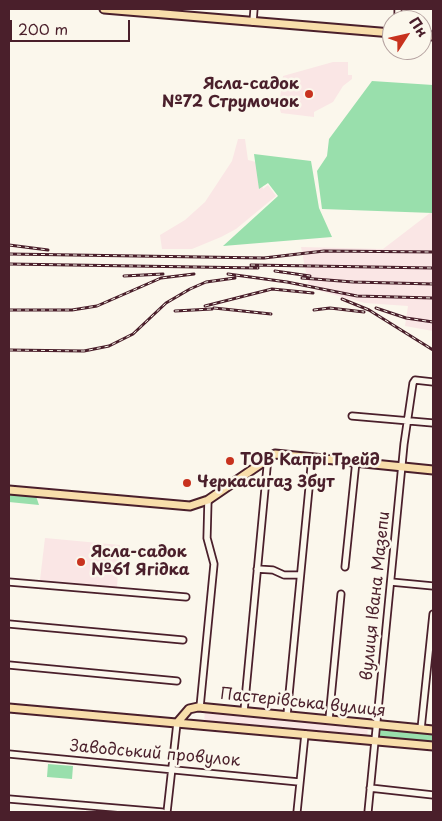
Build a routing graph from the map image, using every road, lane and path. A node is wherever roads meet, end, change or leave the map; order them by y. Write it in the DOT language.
graph roads {
  1 [pos="104,9"];
  2 [pos="254,9"];
  3 [pos="253,22"];
  4 [pos="382,32"];
  5 [pos="433,382"];
  6 [pos="352,416"];
  7 [pos="408,421"];
  8 [pos="433,423"];
  9 [pos="268,457"];
  10 [pos="312,457"];
  11 [pos="356,461"];
  12 [pos="403,467"];
  13 [pos="433,470"];
  14 [pos="9,490"];
  15 [pos="208,500"];
  16 [pos="345,567"];
  17 [pos="258,569"];
  18 [pos="300,576"];
  19 [pos="9,582"];
  20 [pos="391,582"];
  21 [pos="433,586"];
  22 [pos="341,594"];
  23 [pos="186,597"];
  24 [pos="433,614"];
  25 [pos="9,624"];
  26 [pos="182,640"];
  27 [pos="9,665"];
  28 [pos="178,681"];
  29 [pos="200,707"];
  30 [pos="9,708"];
  31 [pos="244,711"];
  32 [pos="286,715"];
  33 [pos="329,720"];
  34 [pos="177,722"];
  35 [pos="376,724"];
  36 [pos="421,729"];
  37 [pos="433,730"];
  38 [pos="305,734"];
  39 [pos="375,742"];
  40 [pos="433,746"];
  41 [pos="9,754"];
  42 [pos="172,769"];
  43 [pos="299,782"];
  44 [pos="370,788"];
  45 [pos="433,796"];
  46 [pos="9,798"];
  47 [pos="162,812"];
  48 [pos="167,812"];
  49 [pos="297,812"];
  50 [pos="368,812"];
  1 -- 3 [label="main road"];
  2 -- 3 [label="street"];
  3 -- 4 [label="main road"];
  5 -- 7 [label="street, вулиця Івана Мазепи"];
  6 -- 7 [label="street"];
  7 -- 8 [label="street"];
  7 -- 12 [label="street, вулиця Івана Мазепи"];
  9 -- 10 [label="main road"];
  9 -- 15 [label="main road"];
  9 -- 17 [label="street"];
  10 -- 11 [label="main road"];
  10 -- 18 [label="street"];
  11 -- 12 [label="main road"];
  11 -- 16 [label="street"];
  12 -- 13 [label="main road"];
  12 -- 20 [label="street, вулиця Івана Мазепи"];
  14 -- 15 [label="main road"];
  15 -- 29 [label="street"];
  17 -- 18 [label="street"];
  17 -- 31 [label="street"];
  18 -- 32 [label="street"];
  19 -- 23 [label="street"];
  20 -- 21 [label="street"];
  20 -- 35 [label="street, вулиця Івана Мазепи"];
  22 -- 33 [label="street"];
  24 -- 36 [label="street"];
  25 -- 26 [label="street"];
  27 -- 28 [label="street"];
  29 -- 31 [label="main road, Пастерівська вулиця"];
  29 -- 34 [label="main road, Пастерівська вулиця"];
  30 -- 34 [label="main road, Пастерівська вулиця"];
  31 -- 32 [label="main road, Пастерівська вулиця"];
  32 -- 33 [label="main road, Пастерівська вулиця"];
  33 -- 35 [label="main road, Пастерівська вулиця"];
  34 -- 38 [label="main road, Пастерівська вулиця"];
  34 -- 42 [label="street"];
  35 -- 36 [label="main road, Пастерівська вулиця"];
  35 -- 39 [label="street, вулиця Івана Мазепи"];
  36 -- 37 [label="main road, Пастерівська вулиця"];
  38 -- 39 [label="main road, Пастерівська вулиця"];
  38 -- 43 [label="street"];
  39 -- 40 [label="main road, Пастерівська вулиця"];
  39 -- 44 [label="street, вулиця Івана Мазепи"];
  41 -- 42 [label="street, Заводський провулок"];
  42 -- 43 [label="street, Заводський провулок"];
  42 -- 48 [label="street"];
  43 -- 49 [label="street"];
  44 -- 45 [label="street"];
  44 -- 50 [label="street, вулиця Івана Мазепи"];
  46 -- 47 [label="street"];
}
